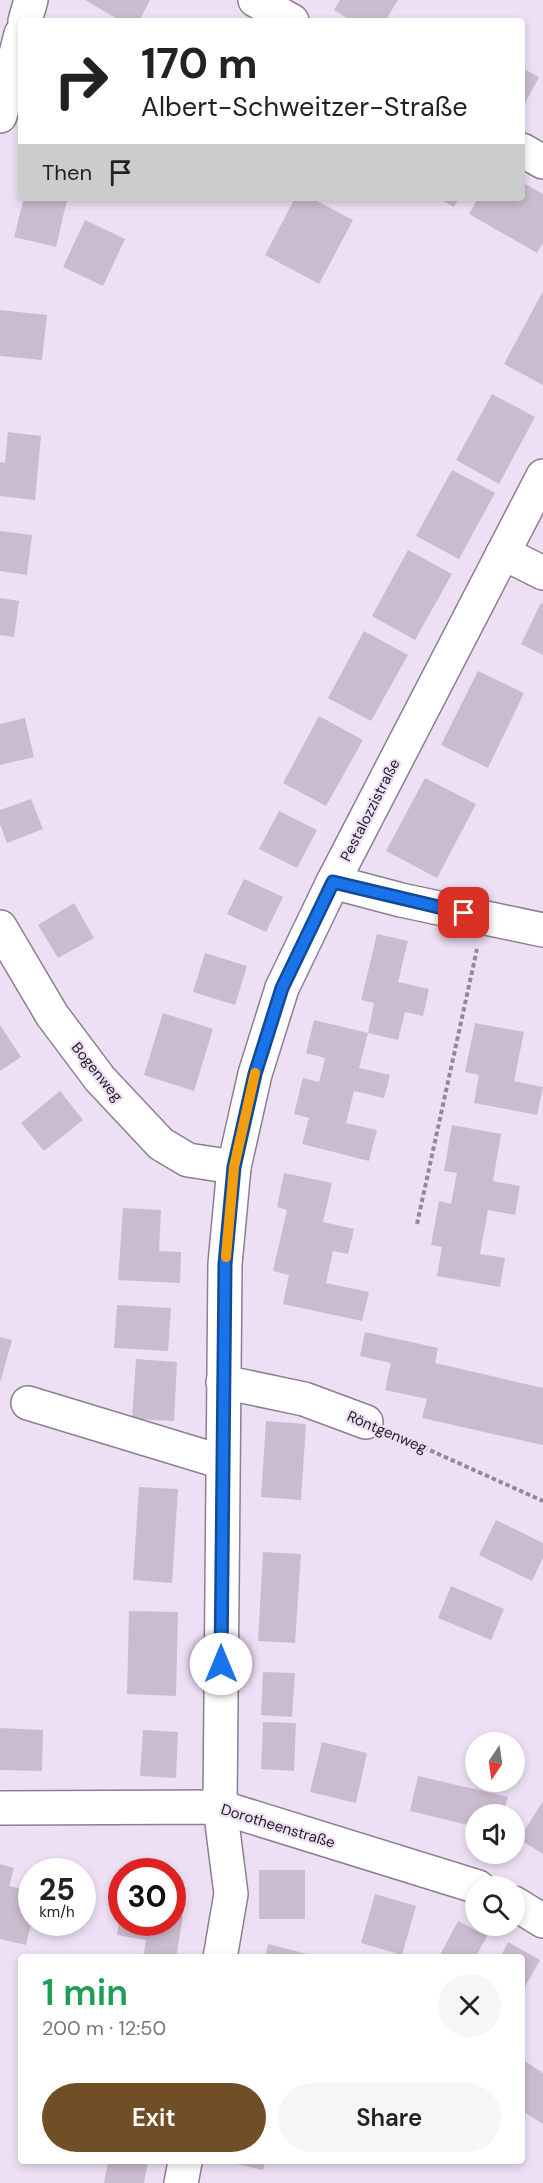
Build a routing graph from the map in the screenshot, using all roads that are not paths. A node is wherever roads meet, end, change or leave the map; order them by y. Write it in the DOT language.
graph roads {
  1 [pos="31,0"];
  2 [pos="255,0"];
  3 [pos="26,18"];
  4 [pos="287,18"];
  5 [pos="18,46"];
  6 [pos="0,116"];
  7 [pos="525,152"];
  8 [pos="543,162"];
  9 [pos="543,476"];
  10 [pos="503,553"];
  11 [pos="543,573"];
  12 [pos="333,882"];
  13 [pos="0,927"];
  14 [pos="543,930"];
  15 [pos="234,1167"];
  16 [pos="224,1382"];
  17 [pos="28,1403"];
  18 [pos="366,1422"];
  19 [pos="222,1462"];
  20 [pos="220,1806"];
  21 [pos="0,1808"];
  22 [pos="465,1883"];
  23 [pos="525,1910"];
  24 [pos="543,1922"];
  25 [pos="221,1954"];
  26 [pos="185,2164"];
  27 [pos="181,2183"];
  1 -- 3 [label="street"];
  2 -- 4 [label="street"];
  5 -- 6 [label="street"];
  7 -- 8 [label="street"];
  9 -- 10 [label="street, Pestalozzistraße"];
  10 -- 11 [label="street"];
  10 -- 12 [label="street, Pestalozzistraße"];
  12 -- 14 [label="street"];
  12 -- 15 [label="street, Pestalozzistraße"];
  13 -- 15 [label="street, Bogenweg"];
  15 -- 16 [label="street, Pestalozzistraße"];
  16 -- 18 [label="street, Röntgenweg"];
  16 -- 19 [label="street, Pestalozzistraße"];
  17 -- 19 [label="street"];
  19 -- 20 [label="street, Pestalozzistraße"];
  20 -- 21 [label="street, Dorotheenstraße"];
  20 -- 22 [label="street, Dorotheenstraße"];
  20 -- 25 [label="street, Pestalozzistraße"];
  23 -- 24 [label="street"];
  26 -- 27 [label="street"];
}
